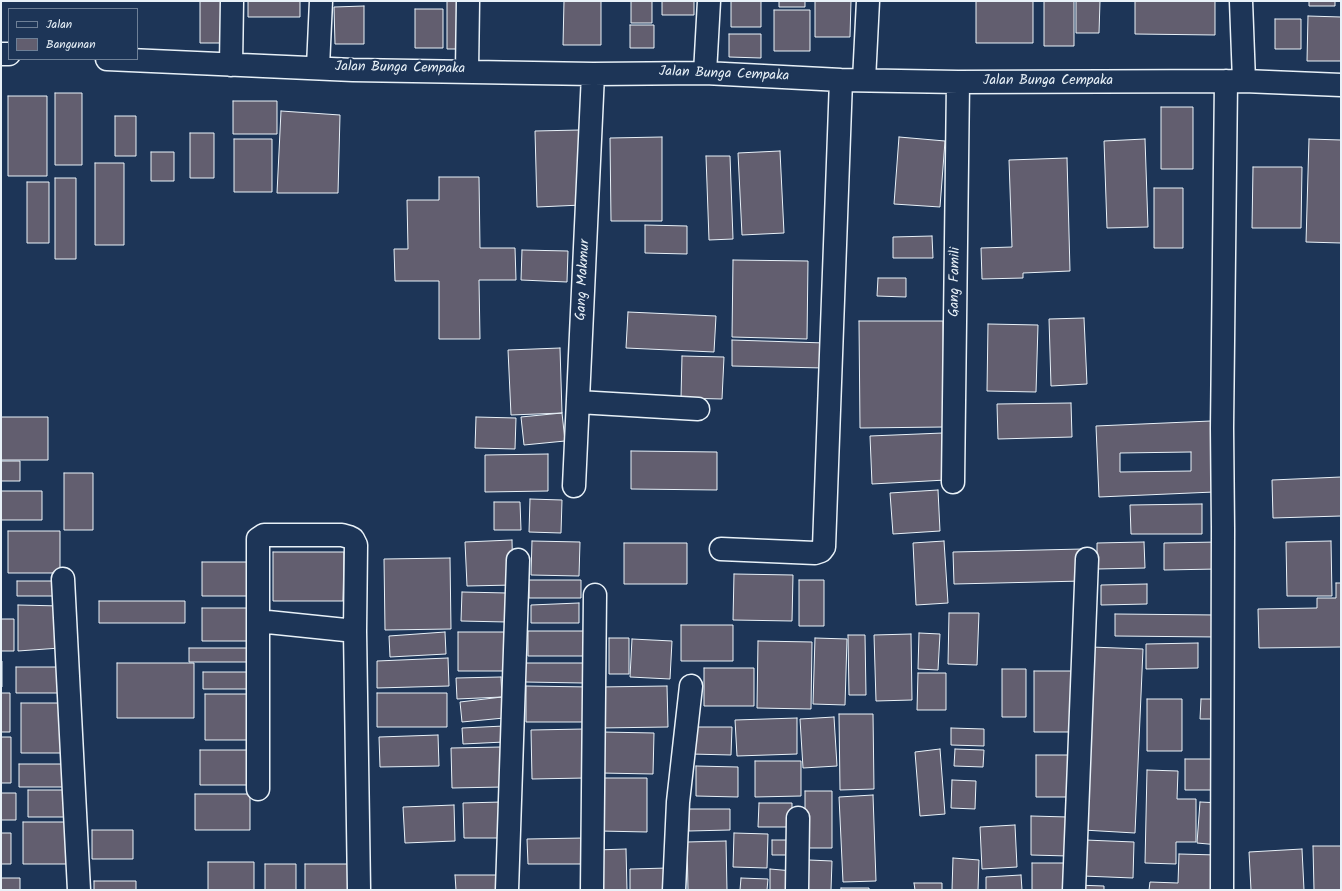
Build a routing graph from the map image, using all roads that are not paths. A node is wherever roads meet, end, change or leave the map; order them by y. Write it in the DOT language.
graph roads {
  1 [pos="232,1"];
  2 [pos="321,1"];
  3 [pos="468,1"];
  4 [pos="709,1"];
  5 [pos="868,1"];
  6 [pos="1241,1"];
  7 [pos="128,60"];
  8 [pos="232,65"];
  9 [pos="318,67"];
  10 [pos="467,71"];
  11 [pos="705,73"];
  12 [pos="593,74"];
  13 [pos="841,80"];
  14 [pos="864,80"];
  15 [pos="1235,81"];
  16 [pos="958,82"];
  17 [pos="1341,85"];
  18 [pos="578,402"];
  19 [pos="698,409"];
  20 [pos="953,482"];
  21 [pos="574,486"];
  22 [pos="721,549"];
  23 [pos="1087,559"];
  24 [pos="518,560"];
  25 [pos="63,579"];
  26 [pos="595,595"];
  27 [pos="258,620"];
  28 [pos="355,631"];
  29 [pos="691,686"];
  30 [pos="258,789"];
  31 [pos="798,818"];
  32 [pos="80,890"];
  33 [pos="359,890"];
  34 [pos="507,890"];
  35 [pos="592,890"];
  36 [pos="674,890"];
  37 [pos="797,890"];
  38 [pos="1074,890"];
  39 [pos="1222,890"];
  1 -- 8 [label="street"];
  2 -- 9 [label="street"];
  3 -- 10 [label="street"];
  4 -- 11 [label="street"];
  5 -- 14 [label="street"];
  6 -- 15 [label="street"];
  7 -- 8 [label="street, Jalan Bunga Cempaka"];
  8 -- 9 [label="street, Jalan Bunga Cempaka"];
  9 -- 10 [label="street, Jalan Bunga Cempaka"];
  10 -- 12 [label="street, Jalan Bunga Cempaka"];
  11 -- 12 [label="street, Jalan Bunga Cempaka"];
  11 -- 13 [label="street, Jalan Bunga Cempaka"];
  12 -- 18 [label="street, Gang Makmur"];
  13 -- 14 [label="street, Jalan Bunga Cempaka"];
  13 -- 22 [label="street"];
  14 -- 16 [label="street, Jalan Bunga Cempaka"];
  15 -- 16 [label="street, Jalan Bunga Cempaka"];
  15 -- 17 [label="street, Jalan Bunga Cempaka"];
  15 -- 39 [label="street"];
  16 -- 20 [label="street, Gang Famili"];
  18 -- 19 [label="street"];
  18 -- 21 [label="street, Gang Makmur"];
  23 -- 38 [label="street"];
  24 -- 34 [label="street"];
  25 -- 32 [label="street"];
  26 -- 35 [label="street"];
  27 -- 28 [label="street"];
  27 -- 28 [label="street"];
  27 -- 30 [label="street"];
  28 -- 33 [label="street"];
  29 -- 36 [label="street"];
  31 -- 37 [label="street"];
}
